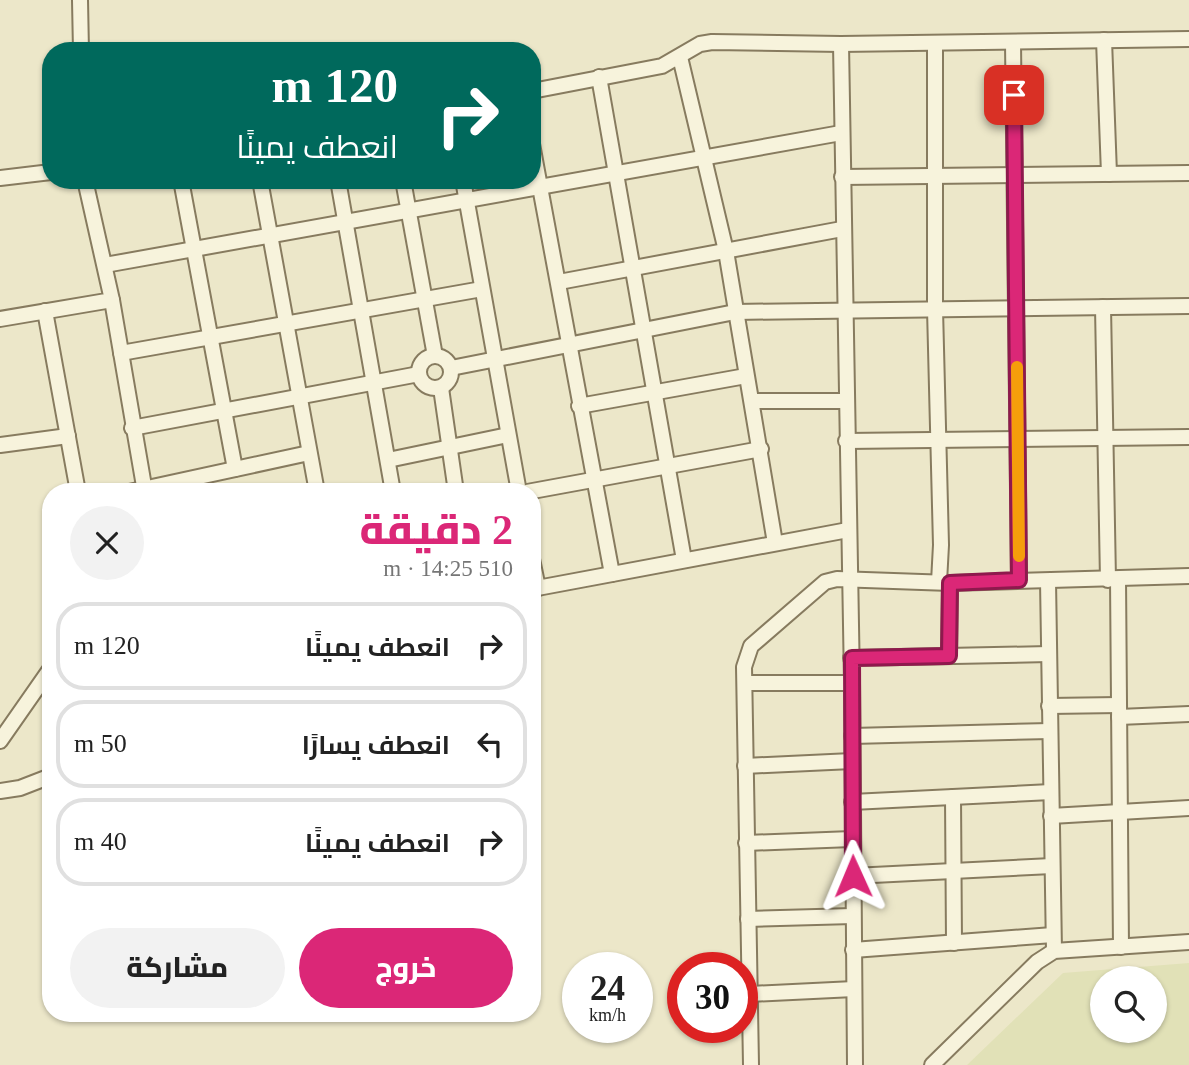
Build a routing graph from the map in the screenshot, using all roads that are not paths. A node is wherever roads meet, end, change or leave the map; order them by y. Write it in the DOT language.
graph roads {
  1 [pos="80,0"];
  2 [pos="1189,39"];
  3 [pos="1104,40"];
  4 [pos="81,42"];
  5 [pos="1013,42"];
  6 [pos="935,43"];
  7 [pos="841,44"];
  8 [pos="680,57"];
  9 [pos="599,77"];
  10 [pos="541,89"];
  11 [pos="841,133"];
  12 [pos="703,156"];
  13 [pos="615,172"];
  14 [pos="42,173"];
  15 [pos="1189,173"];
  16 [pos="1109,174"];
  17 [pos="1015,175"];
  18 [pos="936,176"];
  19 [pos="842,177"];
  20 [pos="0,178"];
  21 [pos="541,186"];
  22 [pos="87,189"];
  23 [pos="183,189"];
  24 [pos="262,189"];
  25 [pos="340,189"];
  26 [pos="405,189"];
  27 [pos="465,189"];
  28 [pos="523,189"];
  29 [pos="541,189"];
  30 [pos="467,199"];
  31 [pos="409,210"];
  32 [pos="346,221"];
  33 [pos="842,229"];
  34 [pos="270,235"];
  35 [pos="195,249"];
  36 [pos="726,251"];
  37 [pos="105,265"];
  38 [pos="632,269"];
  39 [pos="559,282"];
  40 [pos="482,289"];
  41 [pos="111,300"];
  42 [pos="425,300"];
  43 [pos="1189,306"];
  44 [pos="1103,307"];
  45 [pos="1016,308"];
  46 [pos="935,310"];
  47 [pos="362,311"];
  48 [pos="844,311"];
  49 [pos="46,312"];
  50 [pos="735,313"];
  51 [pos="0,319"];
  52 [pos="287,324"];
  53 [pos="644,330"];
  54 [pos="211,338"];
  55 [pos="568,345"];
  56 [pos="121,353"];
  57 [pos="435,356"];
  58 [pos="494,359"];
  59 [pos="451,368"];
  60 [pos="419,374"];
  61 [pos="746,376"];
  62 [pos="374,382"];
  63 [pos="441,388"];
  64 [pos="653,392"];
  65 [pos="301,396"];
  66 [pos="751,401"];
  67 [pos="845,401"];
  68 [pos="579,406"];
  69 [pos="224,410"];
  70 [pos="132,428"];
  71 [pos="508,435"];
  72 [pos="68,436"];
  73 [pos="1189,437"];
  74 [pos="1106,438"];
  75 [pos="1017,439"];
  76 [pos="938,440"];
  77 [pos="846,441"];
  78 [pos="0,445"];
  79 [pos="449,447"];
  80 [pos="761,449"];
  81 [pos="309,453"];
  82 [pos="388,460"];
  83 [pos="667,467"];
  84 [pos="235,469"];
  85 [pos="593,480"];
  86 [pos="76,483"];
  87 [pos="143,483"];
  88 [pos="174,483"];
  89 [pos="315,483"];
  90 [pos="392,483"];
  91 [pos="455,483"];
  92 [pos="517,483"];
  93 [pos="541,489"];
  94 [pos="848,530"];
  95 [pos="775,543"];
  96 [pos="684,560"];
  97 [pos="612,574"];
  98 [pos="1189,576"];
  99 [pos="850,580"];
  100 [pos="1019,580"];
  101 [pos="1113,580"];
  102 [pos="1048,581"];
  103 [pos="944,583"];
  104 [pos="541,587"];
  105 [pos="1049,654"];
  106 [pos="949,656"];
  107 [pos="852,658"];
  108 [pos="42,681"];
  109 [pos="745,683"];
  110 [pos="852,683"];
  111 [pos="1049,706"];
  112 [pos="1119,711"];
  113 [pos="1189,714"];
  114 [pos="1050,731"];
  115 [pos="852,736"];
  116 [pos="0,741"];
  117 [pos="852,761"];
  118 [pos="745,766"];
  119 [pos="42,779"];
  120 [pos="0,791"];
  121 [pos="1051,792"];
  122 [pos="953,797"];
  123 [pos="852,802"];
  124 [pos="1189,808"];
  125 [pos="1120,813"];
  126 [pos="1051,816"];
  127 [pos="852,839"];
  128 [pos="746,843"];
  129 [pos="1052,866"];
  130 [pos="955,871"];
  131 [pos="853,876"];
  132 [pos="853,916"];
  133 [pos="748,919"];
  134 [pos="1053,935"];
  135 [pos="1189,942"];
  136 [pos="954,943"];
  137 [pos="1121,947"];
  138 [pos="853,950"];
  139 [pos="1054,951"];
  140 [pos="749,952"];
  141 [pos="854,989"];
  142 [pos="758,994"];
  143 [pos="751,1043"];
  144 [pos="751,1065"];
  145 [pos="855,1065"];
  146 [pos="932,1065"];
  1 -- 4 [label="street"];
  2 -- 3 [label="street"];
  3 -- 5 [label="street"];
  3 -- 16 [label="street"];
  5 -- 6 [label="street"];
  5 -- 17 [label="street"];
  6 -- 7 [label="street"];
  6 -- 18 [label="street"];
  7 -- 8 [label="street"];
  7 -- 11 [label="street"];
  8 -- 9 [label="street"];
  8 -- 12 [label="street"];
  9 -- 10 [label="street"];
  9 -- 13 [label="street"];
  11 -- 12 [label="street"];
  11 -- 19 [label="street"];
  12 -- 13 [label="street"];
  12 -- 36 [label="street"];
  13 -- 21 [label="street"];
  13 -- 38 [label="street"];
  14 -- 20 [label="street"];
  15 -- 16 [label="street"];
  16 -- 17 [label="street"];
  17 -- 18 [label="street"];
  17 -- 45 [label="street"];
  18 -- 19 [label="street"];
  18 -- 46 [label="street"];
  19 -- 33 [label="street"];
  22 -- 37 [label="street"];
  23 -- 35 [label="street"];
  24 -- 34 [label="street"];
  25 -- 32 [label="street"];
  26 -- 31 [label="street"];
  27 -- 30 [label="street"];
  28 -- 30 [label="street"];
  29 -- 39 [label="street"];
  30 -- 31 [label="street"];
  30 -- 40 [label="street"];
  31 -- 32 [label="street"];
  31 -- 42 [label="street"];
  32 -- 34 [label="street"];
  32 -- 47 [label="street"];
  33 -- 36 [label="street"];
  33 -- 48 [label="street"];
  34 -- 35 [label="street"];
  34 -- 52 [label="street"];
  35 -- 37 [label="street"];
  35 -- 54 [label="street"];
  36 -- 38 [label="street"];
  36 -- 50 [label="street"];
  37 -- 41 [label="street"];
  38 -- 39 [label="street"];
  38 -- 53 [label="street"];
  39 -- 55 [label="street"];
  40 -- 42 [label="street"];
  40 -- 58 [label="street"];
  41 -- 49 [label="street"];
  41 -- 56 [label="street"];
  42 -- 47 [label="street"];
  42 -- 57 [label="street"];
  43 -- 44 [label="street"];
  44 -- 45 [label="street"];
  44 -- 74 [label="street"];
  45 -- 46 [label="street"];
  45 -- 75 [label="street"];
  46 -- 48 [label="street"];
  46 -- 76 [label="street"];
  47 -- 52 [label="street"];
  47 -- 62 [label="street"];
  48 -- 50 [label="street"];
  48 -- 67 [label="street"];
  49 -- 51 [label="street"];
  49 -- 72 [label="street"];
  50 -- 53 [label="street"];
  50 -- 61 [label="street"];
  52 -- 54 [label="street"];
  52 -- 65 [label="street"];
  53 -- 55 [label="street"];
  53 -- 64 [label="street"];
  54 -- 56 [label="street"];
  54 -- 69 [label="street"];
  55 -- 58 [label="street"];
  55 -- 68 [label="street"];
  56 -- 70 [label="street"];
  57 -- 59 [label="street"];
  57 -- 60 [label="street"];
  58 -- 59 [label="street"];
  58 -- 71 [label="street"];
  59 -- 63 [label="street"];
  60 -- 62 [label="street"];
  60 -- 63 [label="street"];
  61 -- 64 [label="street"];
  61 -- 66 [label="street"];
  62 -- 65 [label="street"];
  62 -- 82 [label="street"];
  63 -- 79 [label="street"];
  64 -- 68 [label="street"];
  64 -- 83 [label="street"];
  65 -- 69 [label="street"];
  65 -- 81 [label="street"];
  66 -- 67 [label="street"];
  66 -- 80 [label="street"];
  67 -- 77 [label="street"];
  68 -- 85 [label="street"];
  69 -- 70 [label="street"];
  69 -- 84 [label="street"];
  70 -- 87 [label="street"];
  71 -- 79 [label="street"];
  71 -- 92 [label="street"];
  72 -- 78 [label="street"];
  72 -- 86 [label="street"];
  73 -- 74 [label="street"];
  74 -- 75 [label="street"];
  74 -- 101 [label="street"];
  75 -- 76 [label="street"];
  75 -- 100 [label="street"];
  76 -- 77 [label="street"];
  76 -- 103 [label="street"];
  77 -- 94 [label="street"];
  79 -- 82 [label="street"];
  79 -- 91 [label="street"];
  80 -- 83 [label="street"];
  80 -- 95 [label="street"];
  81 -- 84 [label="street"];
  81 -- 89 [label="street"];
  82 -- 90 [label="street"];
  83 -- 85 [label="street"];
  83 -- 96 [label="street"];
  84 -- 88 [label="street"];
  85 -- 93 [label="street"];
  85 -- 97 [label="street"];
  94 -- 95 [label="street"];
  94 -- 99 [label="street"];
  95 -- 96 [label="street"];
  96 -- 97 [label="street"];
  97 -- 104 [label="street"];
  98 -- 101 [label="street"];
  99 -- 103 [label="street"];
  99 -- 107 [label="street"];
  99 -- 109 [label="street"];
  100 -- 102 [label="street"];
  100 -- 103 [label="street"];
  101 -- 102 [label="street"];
  101 -- 112 [label="street"];
  102 -- 105 [label="street"];
  103 -- 106 [label="street"];
  105 -- 106 [label="street"];
  105 -- 111 [label="street"];
  106 -- 107 [label="street"];
  107 -- 110 [label="street"];
  108 -- 116 [label="street"];
  109 -- 110 [label="street"];
  109 -- 118 [label="street"];
  110 -- 115 [label="street"];
  111 -- 112 [label="street"];
  111 -- 114 [label="street"];
  112 -- 113 [label="street"];
  112 -- 125 [label="street"];
  114 -- 115 [label="street"];
  114 -- 121 [label="street"];
  115 -- 117 [label="street"];
  117 -- 118 [label="street"];
  117 -- 123 [label="street"];
  118 -- 128 [label="street"];
  119 -- 120 [label="street"];
  121 -- 122 [label="street"];
  121 -- 126 [label="street"];
  122 -- 123 [label="street"];
  122 -- 130 [label="street"];
  123 -- 127 [label="street"];
  124 -- 125 [label="street"];
  125 -- 126 [label="street"];
  125 -- 137 [label="street"];
  126 -- 129 [label="street"];
  127 -- 128 [label="street"];
  127 -- 131 [label="street"];
  128 -- 133 [label="street"];
  129 -- 130 [label="street"];
  129 -- 134 [label="street"];
  130 -- 131 [label="street"];
  130 -- 136 [label="street"];
  131 -- 132 [label="street"];
  132 -- 133 [label="street"];
  132 -- 138 [label="street"];
  133 -- 140 [label="street"];
  134 -- 136 [label="street"];
  134 -- 139 [label="street"];
  135 -- 137 [label="street"];
  136 -- 138 [label="street"];
  137 -- 139 [label="street"];
  138 -- 141 [label="street"];
  139 -- 146 [label="street"];
  141 -- 142 [label="street"];
  141 -- 145 [label="street"];
  143 -- 144 [label="street"];
}
